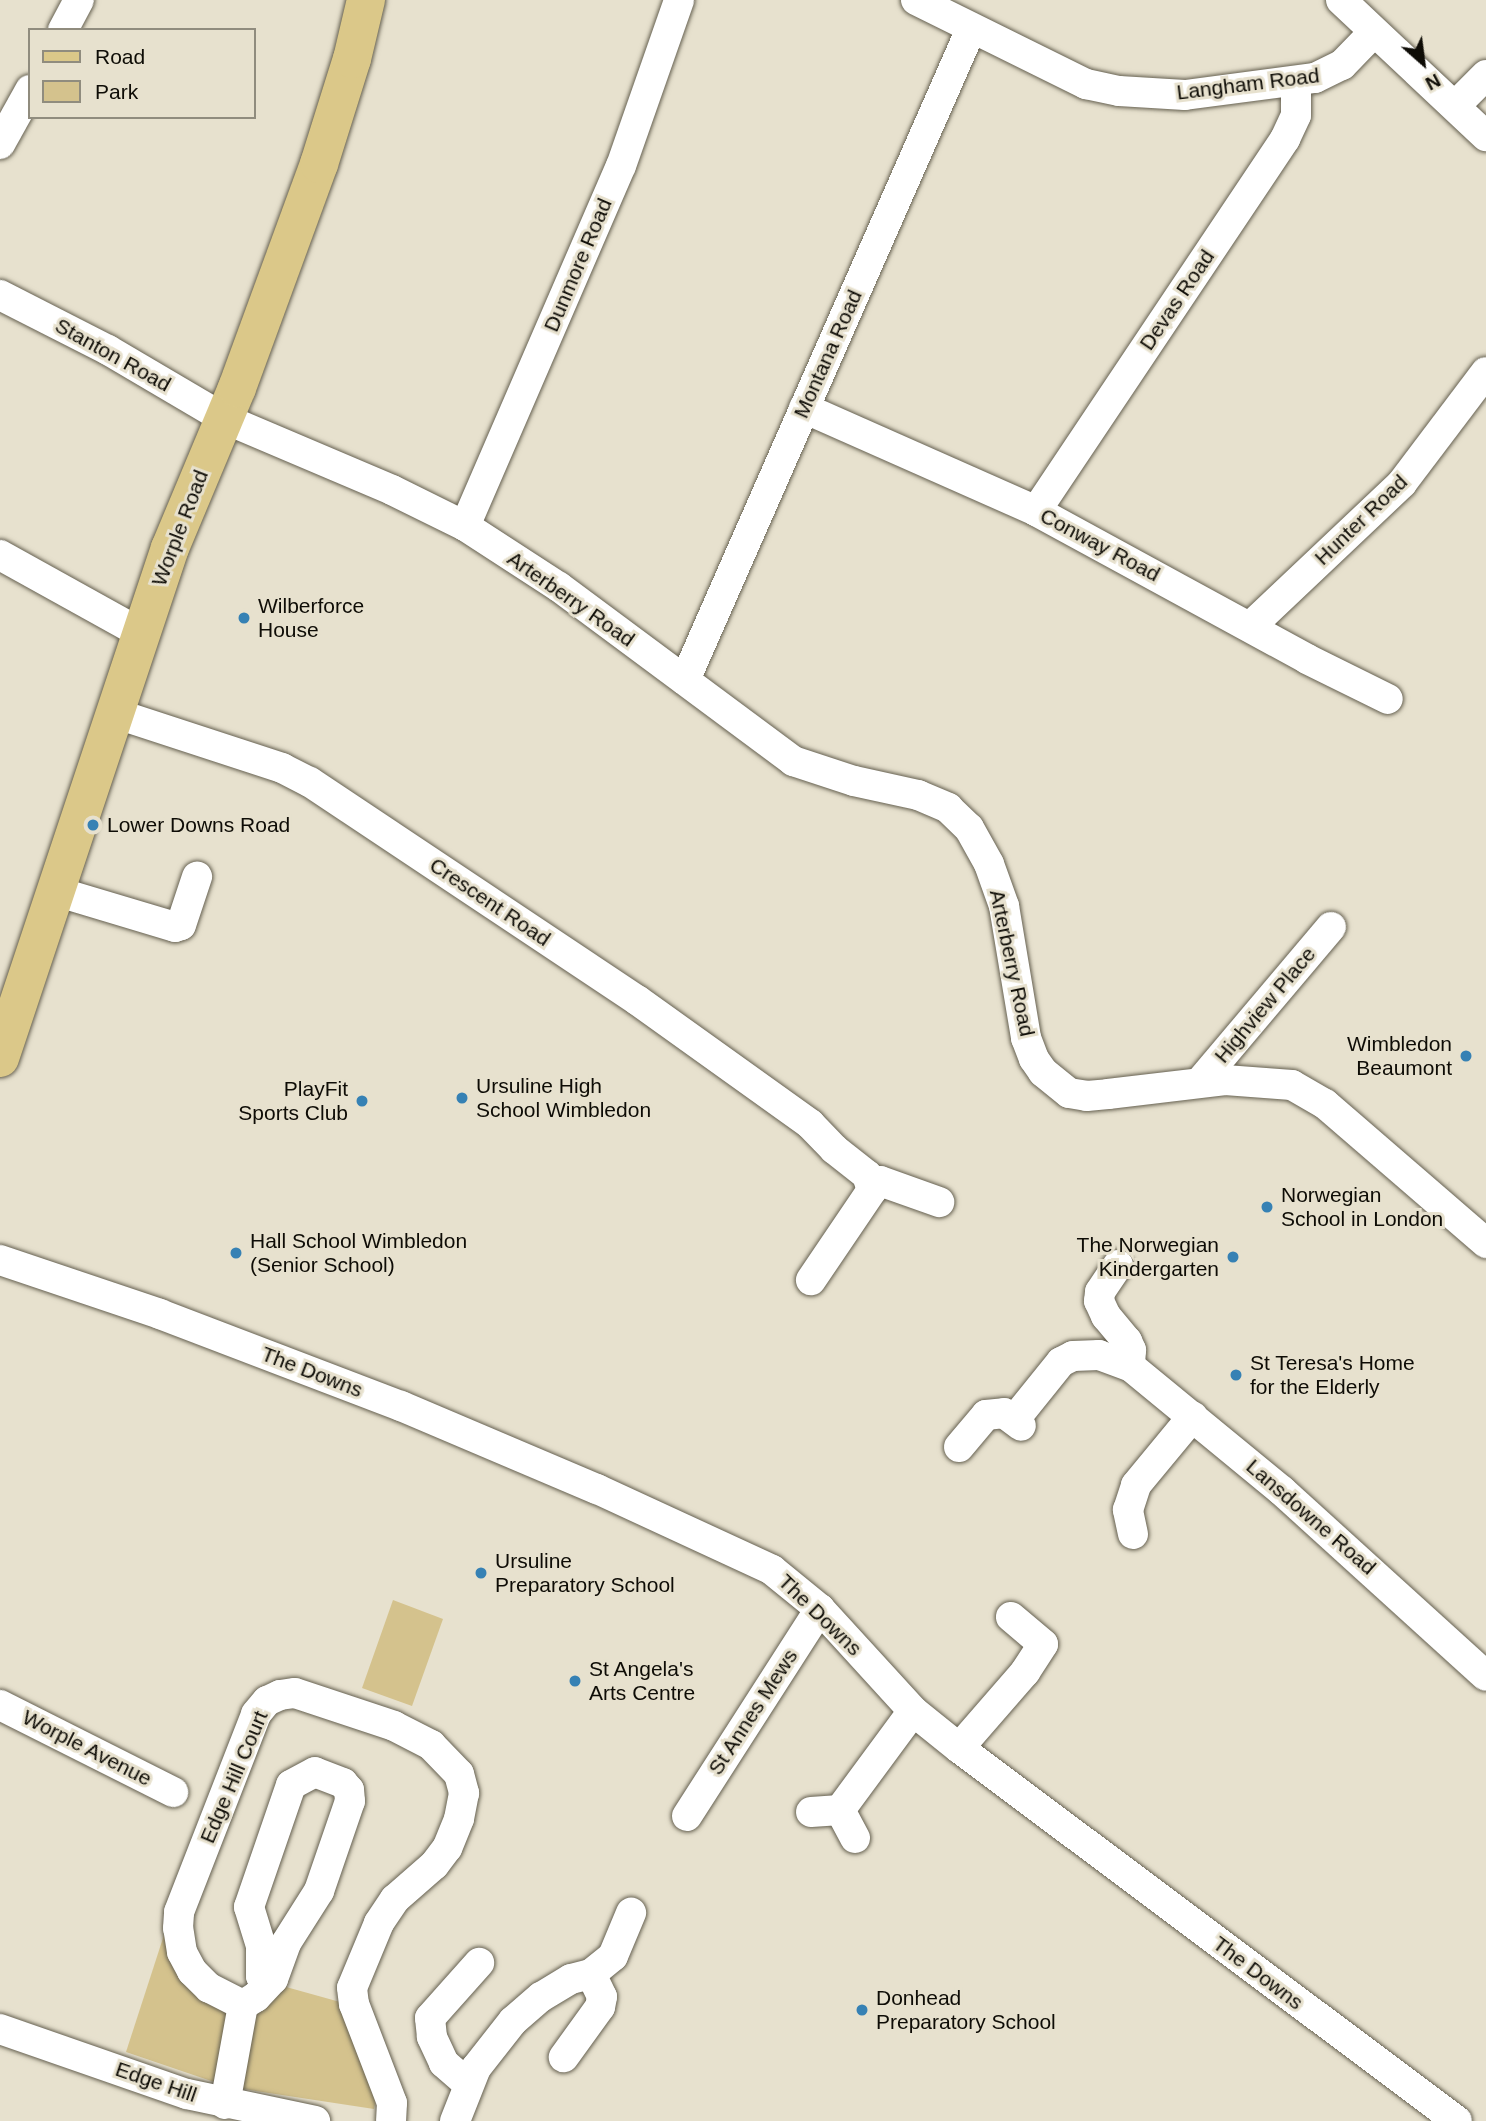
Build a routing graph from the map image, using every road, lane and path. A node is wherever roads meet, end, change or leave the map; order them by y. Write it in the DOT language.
graph roads {
  1 [pos="79,0"];
  2 [pos="366,0"];
  3 [pos="679,0"];
  4 [pos="916,0"];
  5 [pos="1341,0"];
  6 [pos="63,28"];
  7 [pos="971,29"];
  8 [pos="1374,32"];
  9 [pos="1486,75"];
  10 [pos="1296,82"];
  11 [pos="28,94"];
  12 [pos="1455,106"];
  13 [pos="1486,136"];
  14 [pos="0,144"];
  15 [pos="0,295"];
  16 [pos="1486,372"];
  17 [pos="804,408"];
  18 [pos="225,419"];
  19 [pos="1036,511"];
  20 [pos="465,526"];
  21 [pos="0,555"];
  22 [pos="1251,626"];
  23 [pos="141,633"];
  24 [pos="685,680"];
  25 [pos="1388,699"];
  26 [pos="114,713"];
  27 [pos="197,877"];
  28 [pos="55,891"];
  29 [pos="1331,927"];
  30 [pos="1272,974"];
  31 [pos="0,1058"];
  32 [pos="1191,1083"];
  33 [pos="870,1182"];
  34 [pos="939,1202"];
  35 [pos="1486,1243"];
  36 [pos="0,1260"];
  37 [pos="1118,1265"];
  38 [pos="811,1280"];
  39 [pos="1130,1366"];
  40 [pos="1192,1416"];
  41 [pos="959,1447"];
  42 [pos="1133,1534"];
  43 [pos="820,1609"];
  44 [pos="1010,1617"];
  45 [pos="1486,1676"];
  46 [pos="0,1705"];
  47 [pos="913,1711"];
  48 [pos="959,1748"];
  49 [pos="173,1792"];
  50 [pos="687,1816"];
  51 [pos="855,1838"];
  52 [pos="631,1913"];
  53 [pos="478,1963"];
  54 [pos="610,1966"];
  55 [pos="254,1995"];
  56 [pos="0,2029"];
  57 [pos="564,2057"];
  58 [pos="468,2084"];
  59 [pos="214,2109"];
  60 [pos="315,2121"];
  61 [pos="391,2121"];
  62 [pos="455,2121"];
  63 [pos="1457,2121"];
  1 -- 6 [label="street"];
  2 -- 18 [label="main road, Worple Road"];
  3 -- 20 [label="street, Dunmore Road"];
  4 -- 7 [label="street, Langham Road"];
  5 -- 8 [label="street"];
  7 -- 10 [label="street, Langham Road"];
  7 -- 17 [label="street, Montana Road"];
  8 -- 10 [label="street, Langham Road"];
  8 -- 12 [label="street"];
  9 -- 12 [label="street"];
  10 -- 19 [label="street, Devas Road"];
  11 -- 14 [label="street"];
  12 -- 13 [label="street"];
  15 -- 18 [label="street, Stanton Road"];
  16 -- 22 [label="street, Hunter Road"];
  17 -- 19 [label="street, Conway Road"];
  17 -- 24 [label="street, Montana Road"];
  18 -- 20 [label="street, Arterberry Road"];
  18 -- 23 [label="main road, Worple Road"];
  19 -- 22 [label="street, Conway Road"];
  20 -- 24 [label="street, Arterberry Road"];
  21 -- 23 [label="street"];
  22 -- 25 [label="street, Conway Road"];
  23 -- 26 [label="main road, Worple Road"];
  24 -- 32 [label="street, Arterberry Road"];
  26 -- 28 [label="main road, Worple Road"];
  26 -- 33 [label="street, Crescent Road"];
  27 -- 28 [label="street"];
  28 -- 31 [label="main road, Worple Road"];
  29 -- 32 [label="street, Highview Place"];
  30 -- 32 [label="street"];
  32 -- 35 [label="street, Arterberry Road"];
  33 -- 34 [label="street"];
  33 -- 38 [label="street"];
  36 -- 43 [label="street, The Downs"];
  37 -- 39 [label="street"];
  39 -- 40 [label="street, Lansdowne Road"];
  39 -- 41 [label="street"];
  40 -- 42 [label="street"];
  40 -- 45 [label="street, Lansdowne Road"];
  43 -- 47 [label="street, The Downs"];
  43 -- 50 [label="street, St Annes Mews"];
  44 -- 48 [label="street"];
  46 -- 49 [label="street, Worple Avenue"];
  47 -- 48 [label="street, The Downs"];
  47 -- 51 [label="street"];
  48 -- 63 [label="street, The Downs"];
  52 -- 54 [label="street"];
  53 -- 58 [label="street"];
  54 -- 57 [label="street"];
  54 -- 58 [label="street"];
  55 -- 55 [label="street"];
  55 -- 59 [label="street"];
  55 -- 61 [label="street, Edge Hill Court"];
  56 -- 59 [label="street, Edge Hill"];
  58 -- 62 [label="street"];
  59 -- 60 [label="street, Edge Hill"];
}
